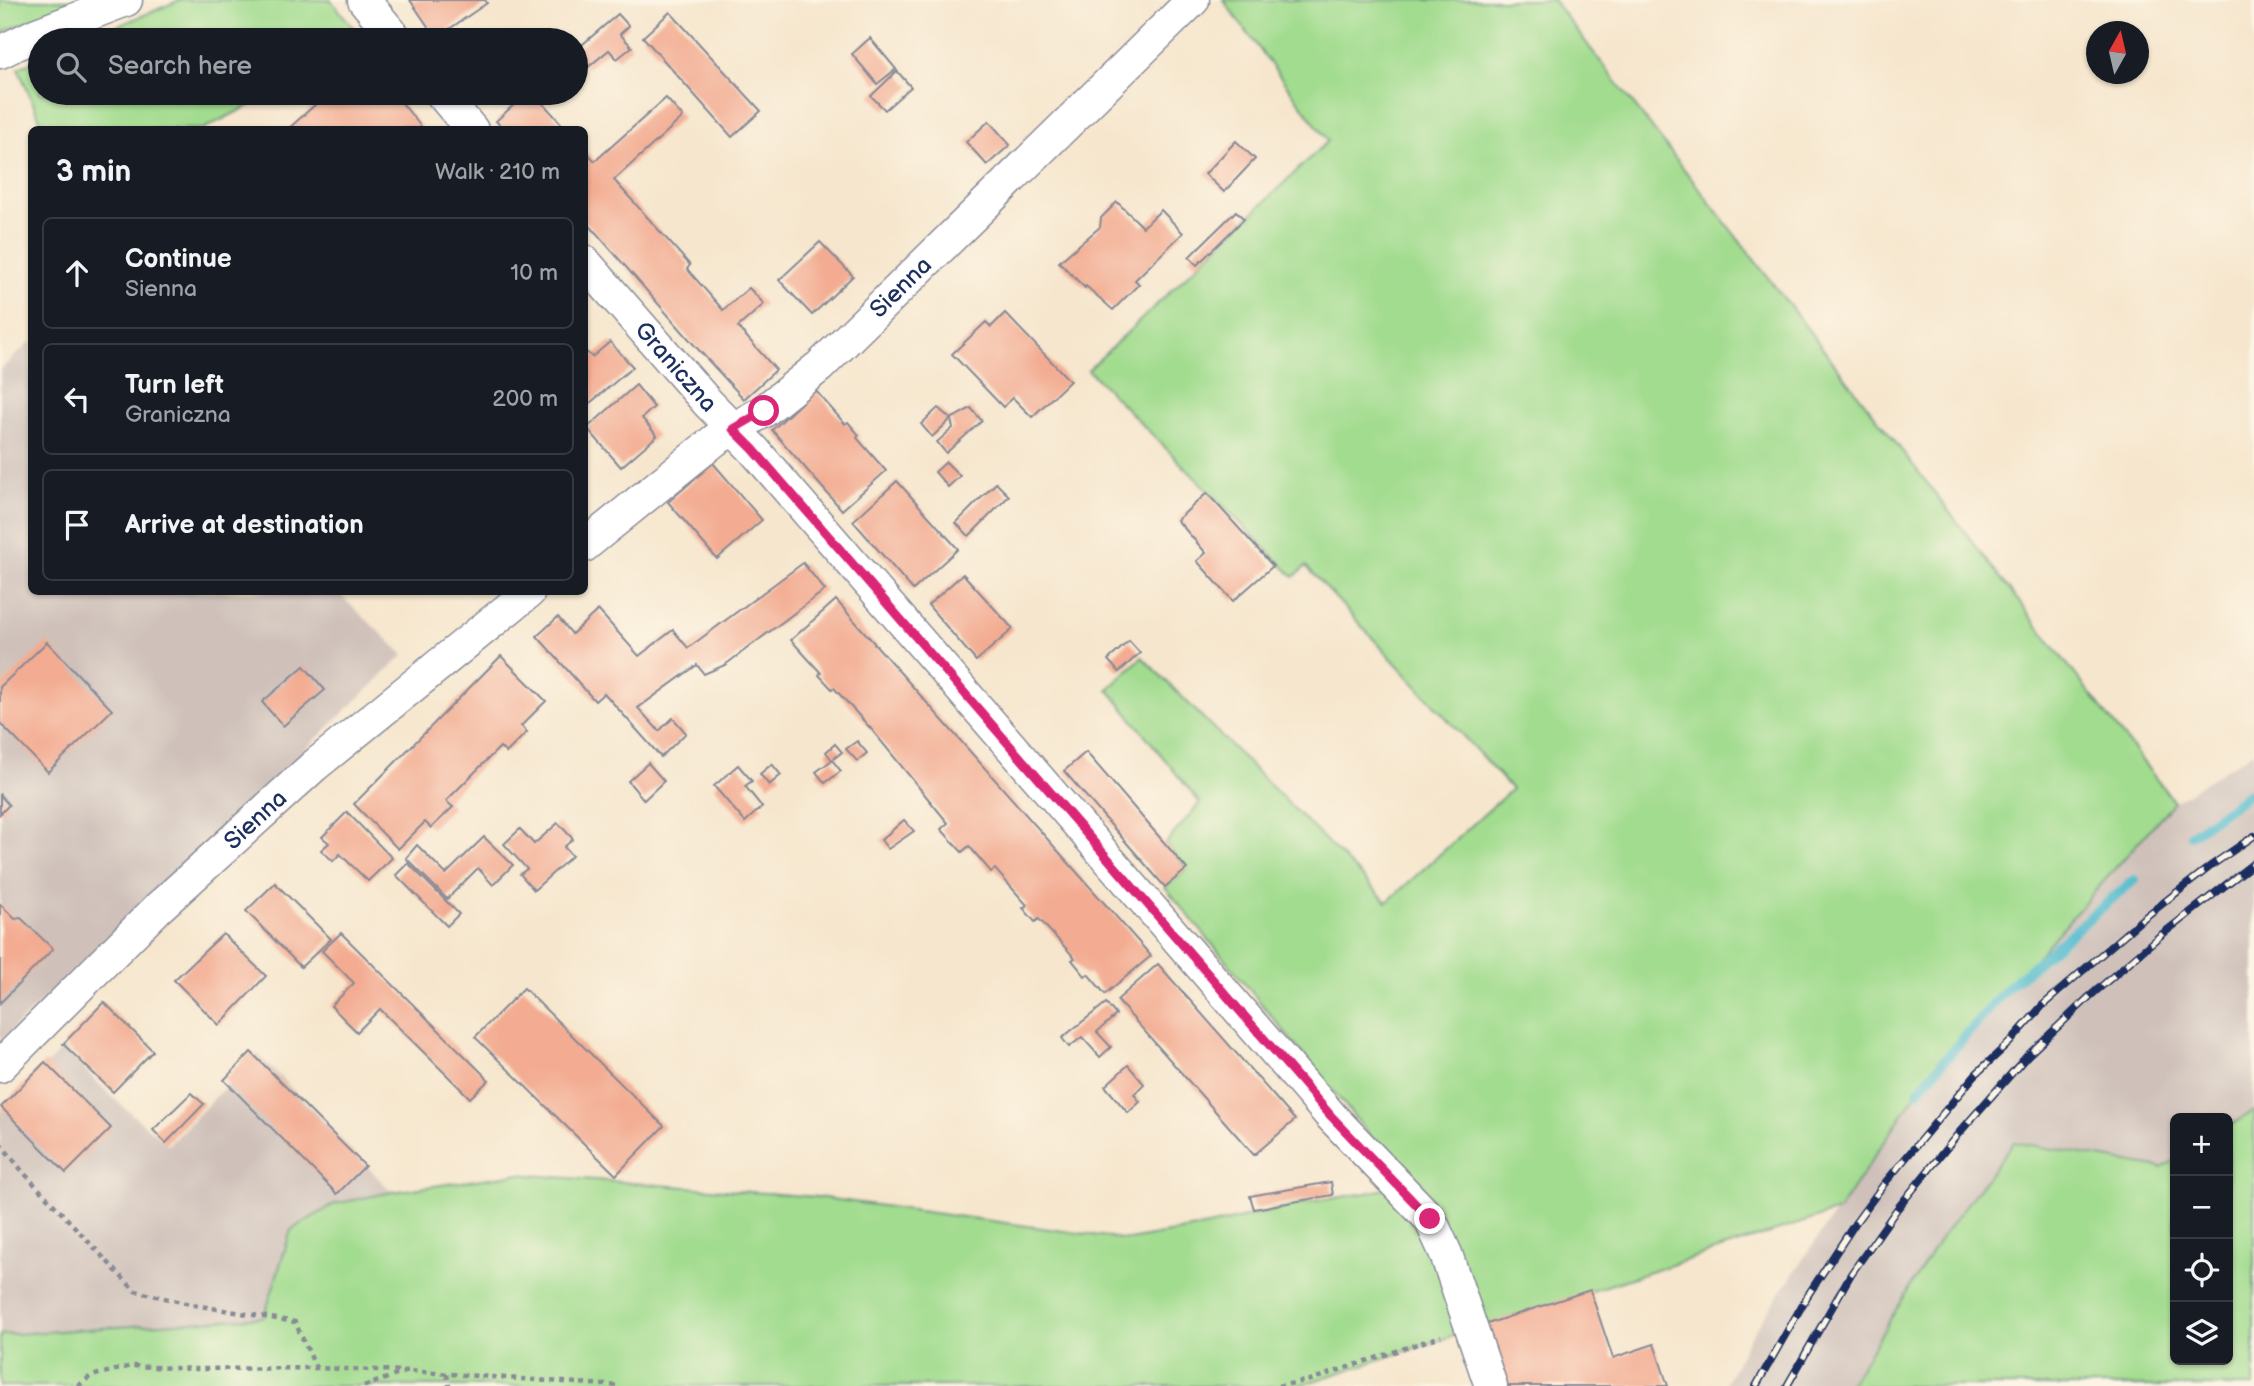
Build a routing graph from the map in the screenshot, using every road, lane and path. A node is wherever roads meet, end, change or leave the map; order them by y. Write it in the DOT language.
graph roads {
  1 [pos="126,0"];
  2 [pos="364,0"];
  3 [pos="1193,0"];
  4 [pos="53,28"];
  5 [pos="387,28"];
  6 [pos="28,38"];
  7 [pos="0,52"];
  8 [pos="451,105"];
  9 [pos="469,126"];
  10 [pos="588,266"];
  11 [pos="733,429"];
  12 [pos="588,543"];
  13 [pos="525,595"];
  14 [pos="0,1066"];
  15 [pos="0,1143"];
  16 [pos="1472,1326"];
  17 [pos="316,1368"];
  18 [pos="408,1371"];
  19 [pos="447,1374"];
  20 [pos="78,1386"];
  21 [pos="364,1386"];
  22 [pos="449,1386"];
  23 [pos="620,1386"];
  24 [pos="1278,1386"];
  25 [pos="1491,1386"];
  1 -- 4 [label="street"];
  2 -- 5 [label="street"];
  3 -- 11 [label="street, Sienna"];
  6 -- 7 [label="street"];
  8 -- 9 [label="street"];
  10 -- 11 [label="street, Graniczna"];
  11 -- 12 [label="street, Sienna"];
  11 -- 16 [label="street, Graniczna"];
  13 -- 14 [label="street, Sienna"];
  15 -- 17 [label="path"];
  16 -- 24 [label="path"];
  16 -- 25 [label="street, Graniczna"];
  17 -- 18 [label="path"];
  17 -- 20 [label="path"];
  18 -- 19 [label="path"];
  18 -- 21 [label="path"];
  19 -- 22 [label="path"];
  19 -- 23 [label="path"];
}
